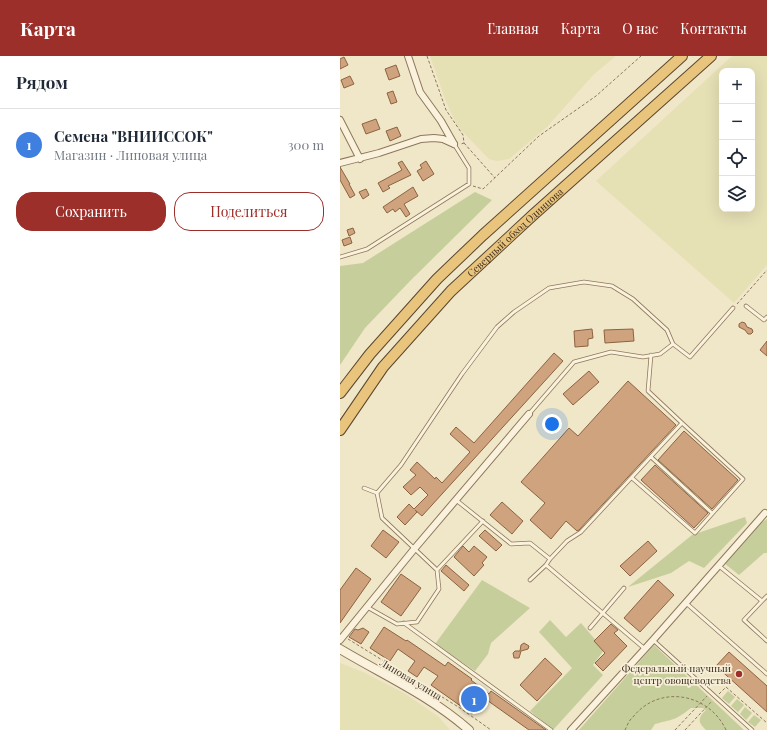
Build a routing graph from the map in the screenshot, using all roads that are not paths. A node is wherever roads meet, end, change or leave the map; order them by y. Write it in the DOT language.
graph roads {
  1 [pos="408,56"];
  2 [pos="682,56"];
  3 [pos="711,56"];
  4 [pos="340,120"];
  5 [pos="454,144"];
  6 [pos="360,159"];
  7 [pos="340,163"];
  8 [pos="340,257"];
  9 [pos="746,306"];
  10 [pos="733,308"];
  11 [pos="767,317"];
  12 [pos="673,344"];
  13 [pos="651,355"];
  14 [pos="340,393"];
  15 [pos="529,414"];
  16 [pos="682,423"];
  17 [pos="340,430"];
  18 [pos="651,457"];
  19 [pos="632,478"];
  20 [pos="364,488"];
  21 [pos="377,493"];
  22 [pos="456,500"];
  23 [pos="712,513"];
  24 [pos="765,513"];
  25 [pos="483,521"];
  26 [pos="415,548"];
  27 [pos="550,559"];
  28 [pos="546,565"];
  29 [pos="719,566"];
  30 [pos="437,570"];
  31 [pos="530,580"];
  32 [pos="624,588"];
  33 [pos="767,596"];
  34 [pos="762,601"];
  35 [pos="686,603"];
  36 [pos="367,607"];
  37 [pos="603,613"];
  38 [pos="404,623"];
  39 [pos="590,628"];
  40 [pos="342,638"];
  41 [pos="653,640"];
  42 [pos="767,642"];
  43 [pos="340,649"];
  44 [pos="645,649"];
  45 [pos="767,674"];
  46 [pos="469,730"];
  47 [pos="551,730"];
  48 [pos="571,730"];
  49 [pos="752,730"];
  1 -- 5 [label="street"];
  2 -- 14 [label="highway, Северный обход Одинцова"];
  3 -- 17 [label="highway, Северный обход Одинцова"];
  4 -- 6 [label="street"];
  5 -- 6 [label="street"];
  5 -- 8 [label="lane"];
  6 -- 7 [label="street"];
  9 -- 11 [label="lane"];
  10 -- 12 [label="lane"];
  12 -- 13 [label="lane"];
  12 -- 21 [label="lane"];
  13 -- 15 [label="lane"];
  13 -- 16 [label="lane"];
  15 -- 22 [label="street"];
  16 -- 18 [label="lane"];
  16 -- 23 [label="lane"];
  18 -- 19 [label="lane"];
  18 -- 23 [label="lane"];
  19 -- 23 [label="lane"];
  19 -- 27 [label="lane"];
  20 -- 21 [label="lane"];
  21 -- 26 [label="lane"];
  22 -- 25 [label="lane"];
  22 -- 26 [label="street"];
  24 -- 29 [label="street"];
  25 -- 27 [label="lane"];
  25 -- 30 [label="lane"];
  26 -- 30 [label="lane"];
  26 -- 36 [label="street"];
  27 -- 28 [label="lane"];
  28 -- 31 [label="lane"];
  28 -- 37 [label="lane"];
  29 -- 34 [label="lane"];
  29 -- 35 [label="street"];
  30 -- 38 [label="lane"];
  32 -- 37 [label="lane"];
  33 -- 34 [label="lane"];
  34 -- 42 [label="lane"];
  35 -- 41 [label="street"];
  35 -- 45 [label="lane"];
  36 -- 38 [label="lane"];
  36 -- 40 [label="street"];
  37 -- 39 [label="lane"];
  37 -- 44 [label="lane"];
  38 -- 47 [label="lane"];
  41 -- 44 [label="street"];
  41 -- 49 [label="lane"];
  43 -- 46 [label="street, Липовая улица"];
  44 -- 48 [label="street"];
}
